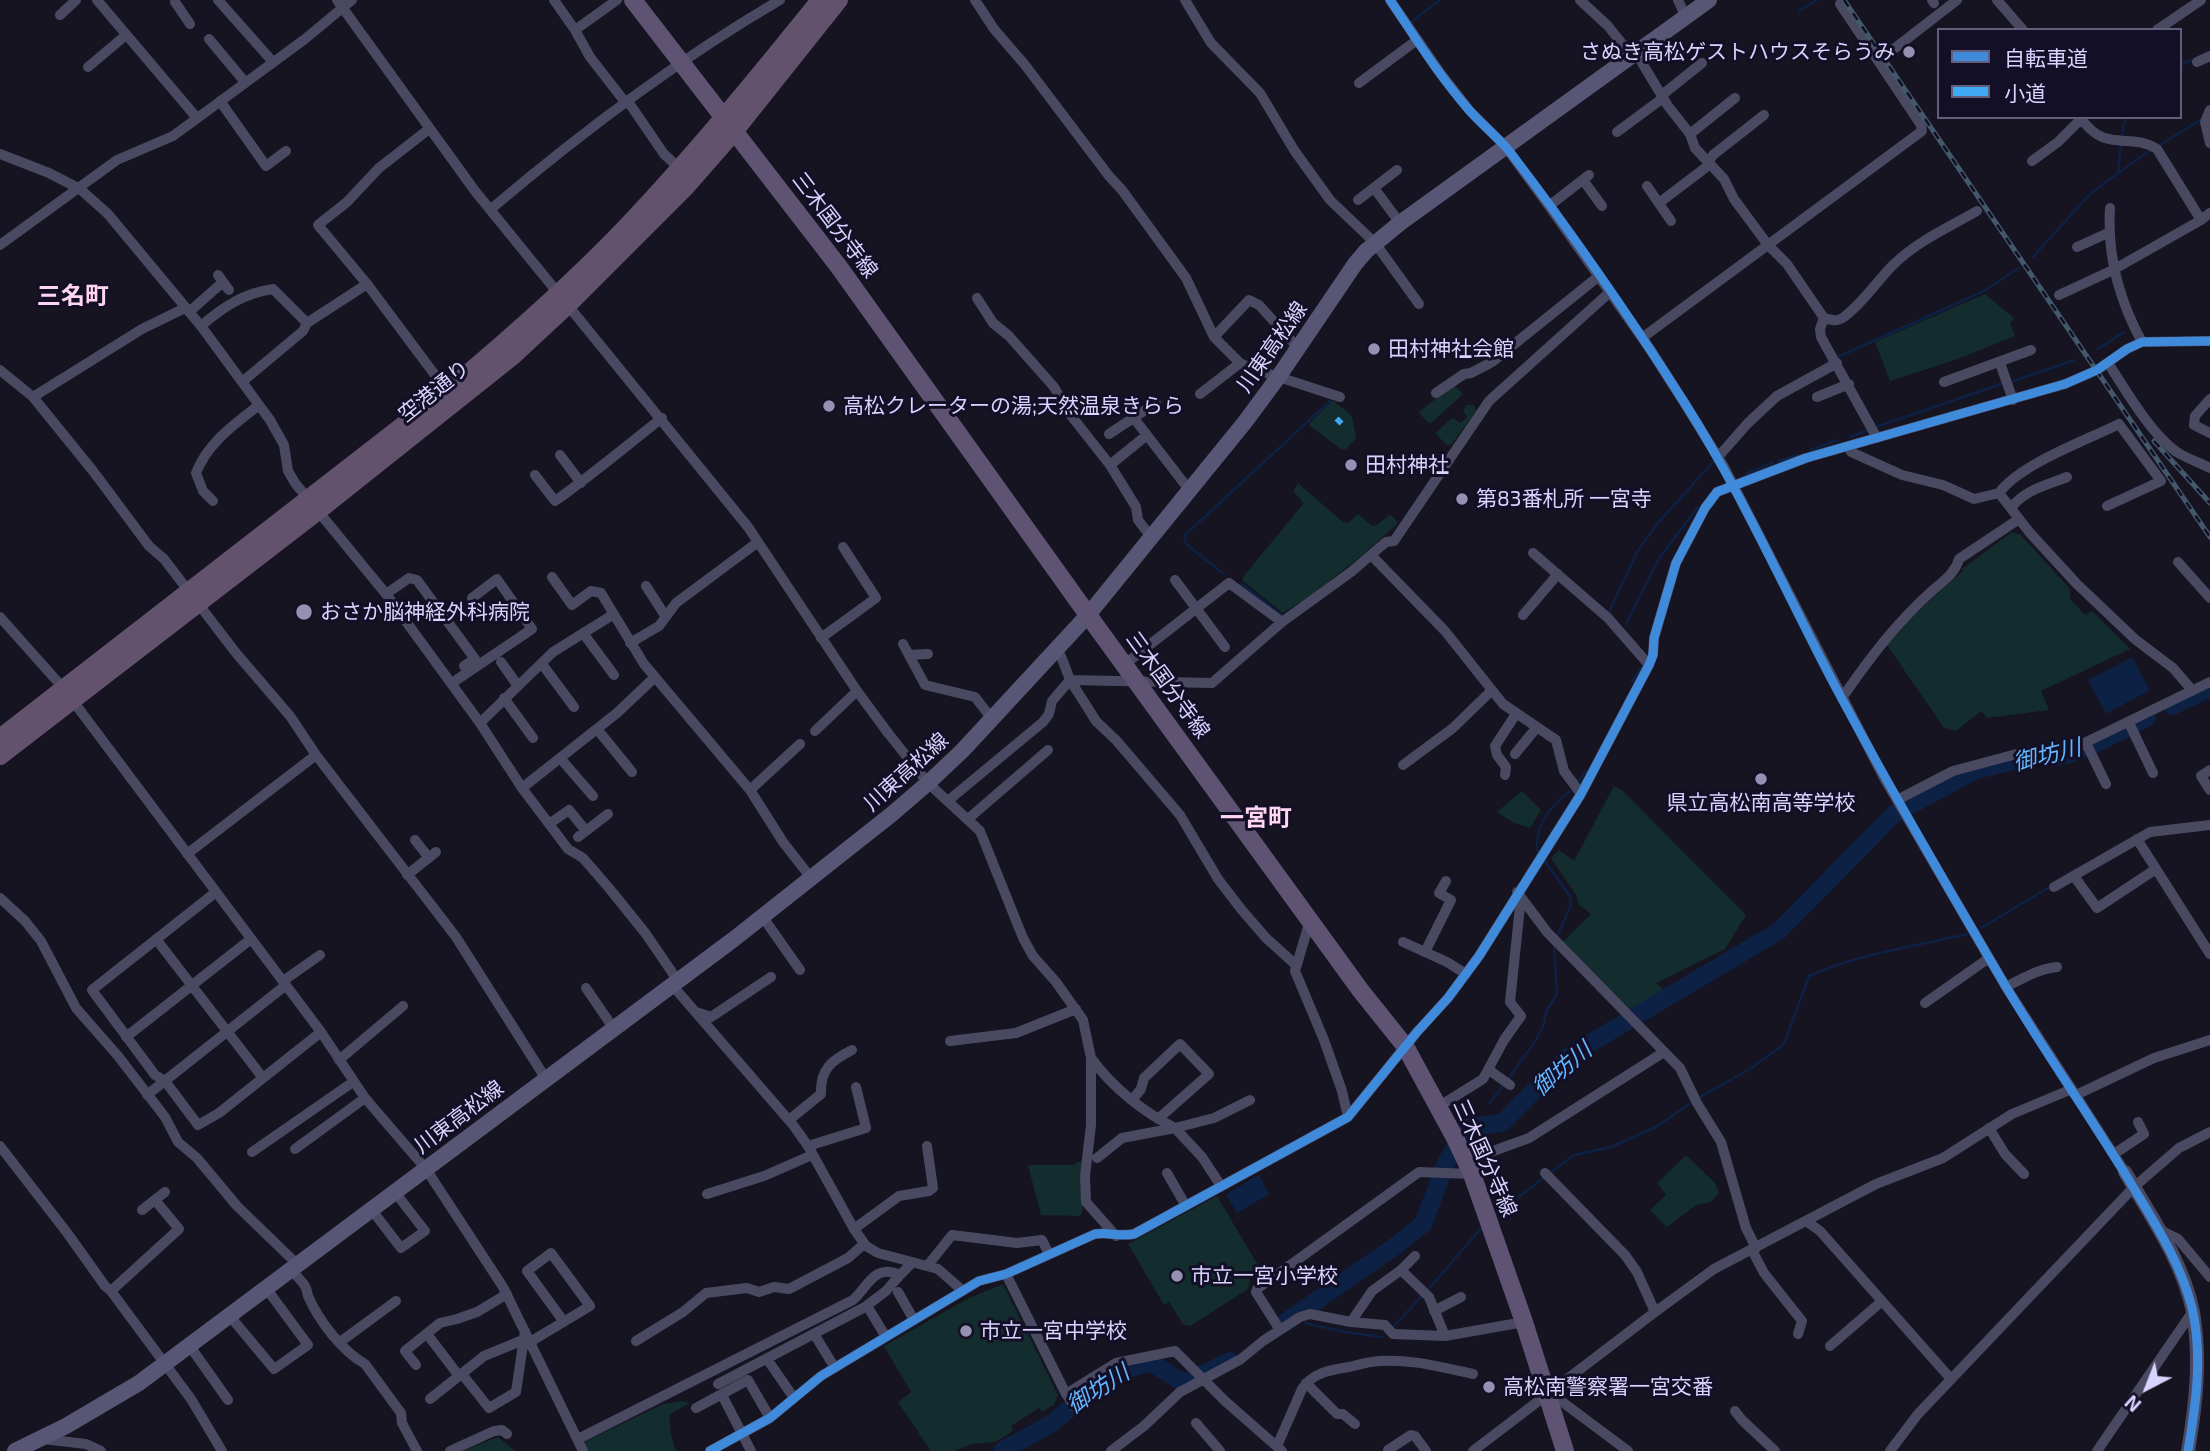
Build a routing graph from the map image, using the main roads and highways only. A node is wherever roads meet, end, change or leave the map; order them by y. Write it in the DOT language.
graph roads {
  1 [pos="633,0"];
  2 [pos="820,0"];
  3 [pos="839,0"];
  4 [pos="1709,0"];
  5 [pos="729,126"];
  6 [pos="564,298"];
  7 [pos="314,505"];
  8 [pos="1088,615"];
  9 [pos="68,695"];
  10 [pos="0,738"];
  11 [pos="0,756"];
  12 [pos="15,1451"];
  13 [pos="1564,1451"];
  1 -- 5 [label="main road, 三木国分寺線"];
  2 -- 5 [label="highway, 空港通り"];
  3 -- 5 [label="highway, 空港通り"];
  4 -- 8 [label="main road, 川東高松線"];
  5 -- 6 [label="highway, 空港通り"];
  5 -- 6 [label="highway, 空港通り"];
  5 -- 8 [label="main road, 三木国分寺線"];
  6 -- 7 [label="highway, 空港通り"];
  6 -- 7 [label="highway, 空港通り"];
  7 -- 9 [label="highway, 空港通り"];
  8 -- 12 [label="main road, 川東高松線"];
  8 -- 13 [label="main road, 三木国分寺線"];
  9 -- 10 [label="highway, 空港通り"];
  9 -- 11 [label="highway, 空港通り"];
}
